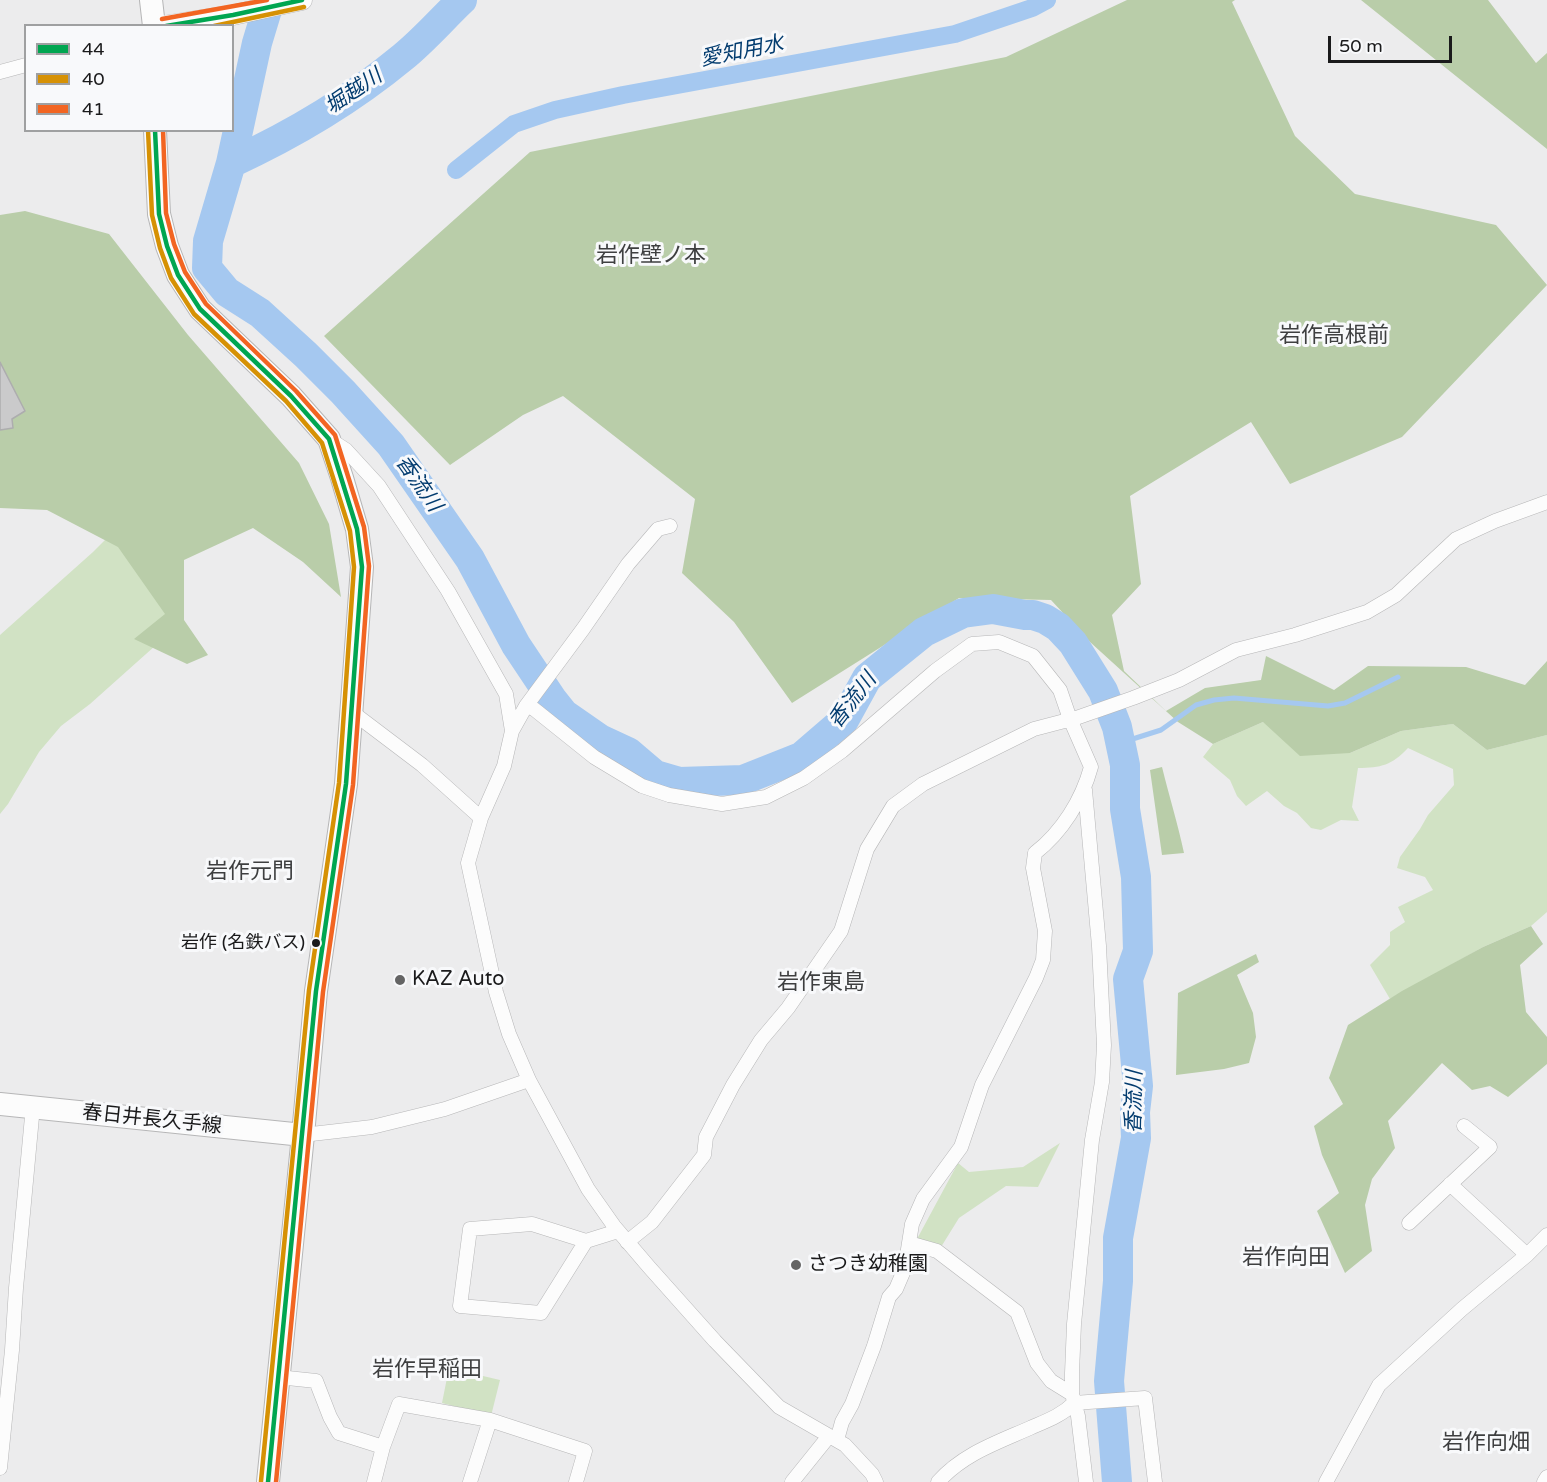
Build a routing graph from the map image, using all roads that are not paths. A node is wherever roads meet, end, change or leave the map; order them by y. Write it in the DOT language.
graph roads {
  1 [pos="151,0"];
  2 [pos="302,0"];
  3 [pos="154,24"];
  4 [pos="176,24"];
  5 [pos="24,66"];
  6 [pos="0,72"];
  7 [pos="155,132"];
  8 [pos="329,439"];
  9 [pos="1547,502"];
  10 [pos="670,526"];
  11 [pos="527,704"];
  12 [pos="352,712"];
  13 [pos="1073,719"];
  14 [pos="512,731"];
  15 [pos="1085,790"];
  16 [pos="481,818"];
  17 [pos="529,1080"];
  18 [pos="0,1104"];
  19 [pos="33,1106"];
  20 [pos="1464,1126"];
  21 [pos="303,1135"];
  22 [pos="1450,1184"];
  23 [pos="1409,1222"];
  24 [pos="618,1231"];
  25 [pos="1547,1235"];
  26 [pos="586,1241"];
  27 [pos="627,1242"];
  28 [pos="909,1243"];
  29 [pos="1527,1255"];
  30 [pos="278,1377"];
  31 [pos="1073,1399"];
  32 [pos="490,1420"];
  33 [pos="833,1438"];
  34 [pos="383,1447"];
  35 [pos="0,1468"];
  36 [pos="1547,1477"];
  37 [pos="268,1482"];
  38 [pos="374,1482"];
  39 [pos="470,1482"];
  40 [pos="576,1482"];
  41 [pos="792,1482"];
  42 [pos="876,1482"];
  43 [pos="938,1482"];
  44 [pos="1086,1482"];
  45 [pos="1155,1482"];
  46 [pos="1326,1482"];
  47 [pos="1544,1482"];
  1 -- 3 [label="main road"];
  2 -- 4 [label="main road"];
  5 -- 6 [label="street"];
  7 -- 8 [label="main road"];
  8 -- 12 [label="main road"];
  8 -- 14 [label="street"];
  9 -- 13 [label="street"];
  10 -- 11 [label="street"];
  11 -- 13 [label="street"];
  11 -- 14 [label="street"];
  12 -- 16 [label="street"];
  12 -- 21 [label="main road"];
  13 -- 15 [label="street"];
  13 -- 27 [label="street"];
  14 -- 16 [label="street"];
  15 -- 28 [label="street"];
  15 -- 31 [label="street"];
  16 -- 17 [label="street"];
  17 -- 21 [label="street"];
  17 -- 24 [label="street"];
  18 -- 19 [label="main road, 春日井長久手線"];
  19 -- 21 [label="main road, 春日井長久手線"];
  19 -- 35 [label="street"];
  20 -- 22 [label="street"];
  21 -- 30 [label="main road"];
  22 -- 23 [label="street"];
  22 -- 29 [label="street"];
  24 -- 26 [label="street"];
  24 -- 27 [label="street"];
  25 -- 29 [label="street"];
  26 -- 26 [label="street"];
  27 -- 33 [label="street"];
  28 -- 31 [label="street"];
  28 -- 33 [label="street"];
  29 -- 46 [label="street"];
  30 -- 34 [label="street"];
  30 -- 37 [label="main road"];
  31 -- 43 [label="street"];
  31 -- 44 [label="street"];
  31 -- 45 [label="street"];
  32 -- 34 [label="street"];
  32 -- 39 [label="street"];
  32 -- 40 [label="street"];
  33 -- 41 [label="street"];
  33 -- 42 [label="street"];
  34 -- 38 [label="street"];
  36 -- 47 [label="street"];
}
